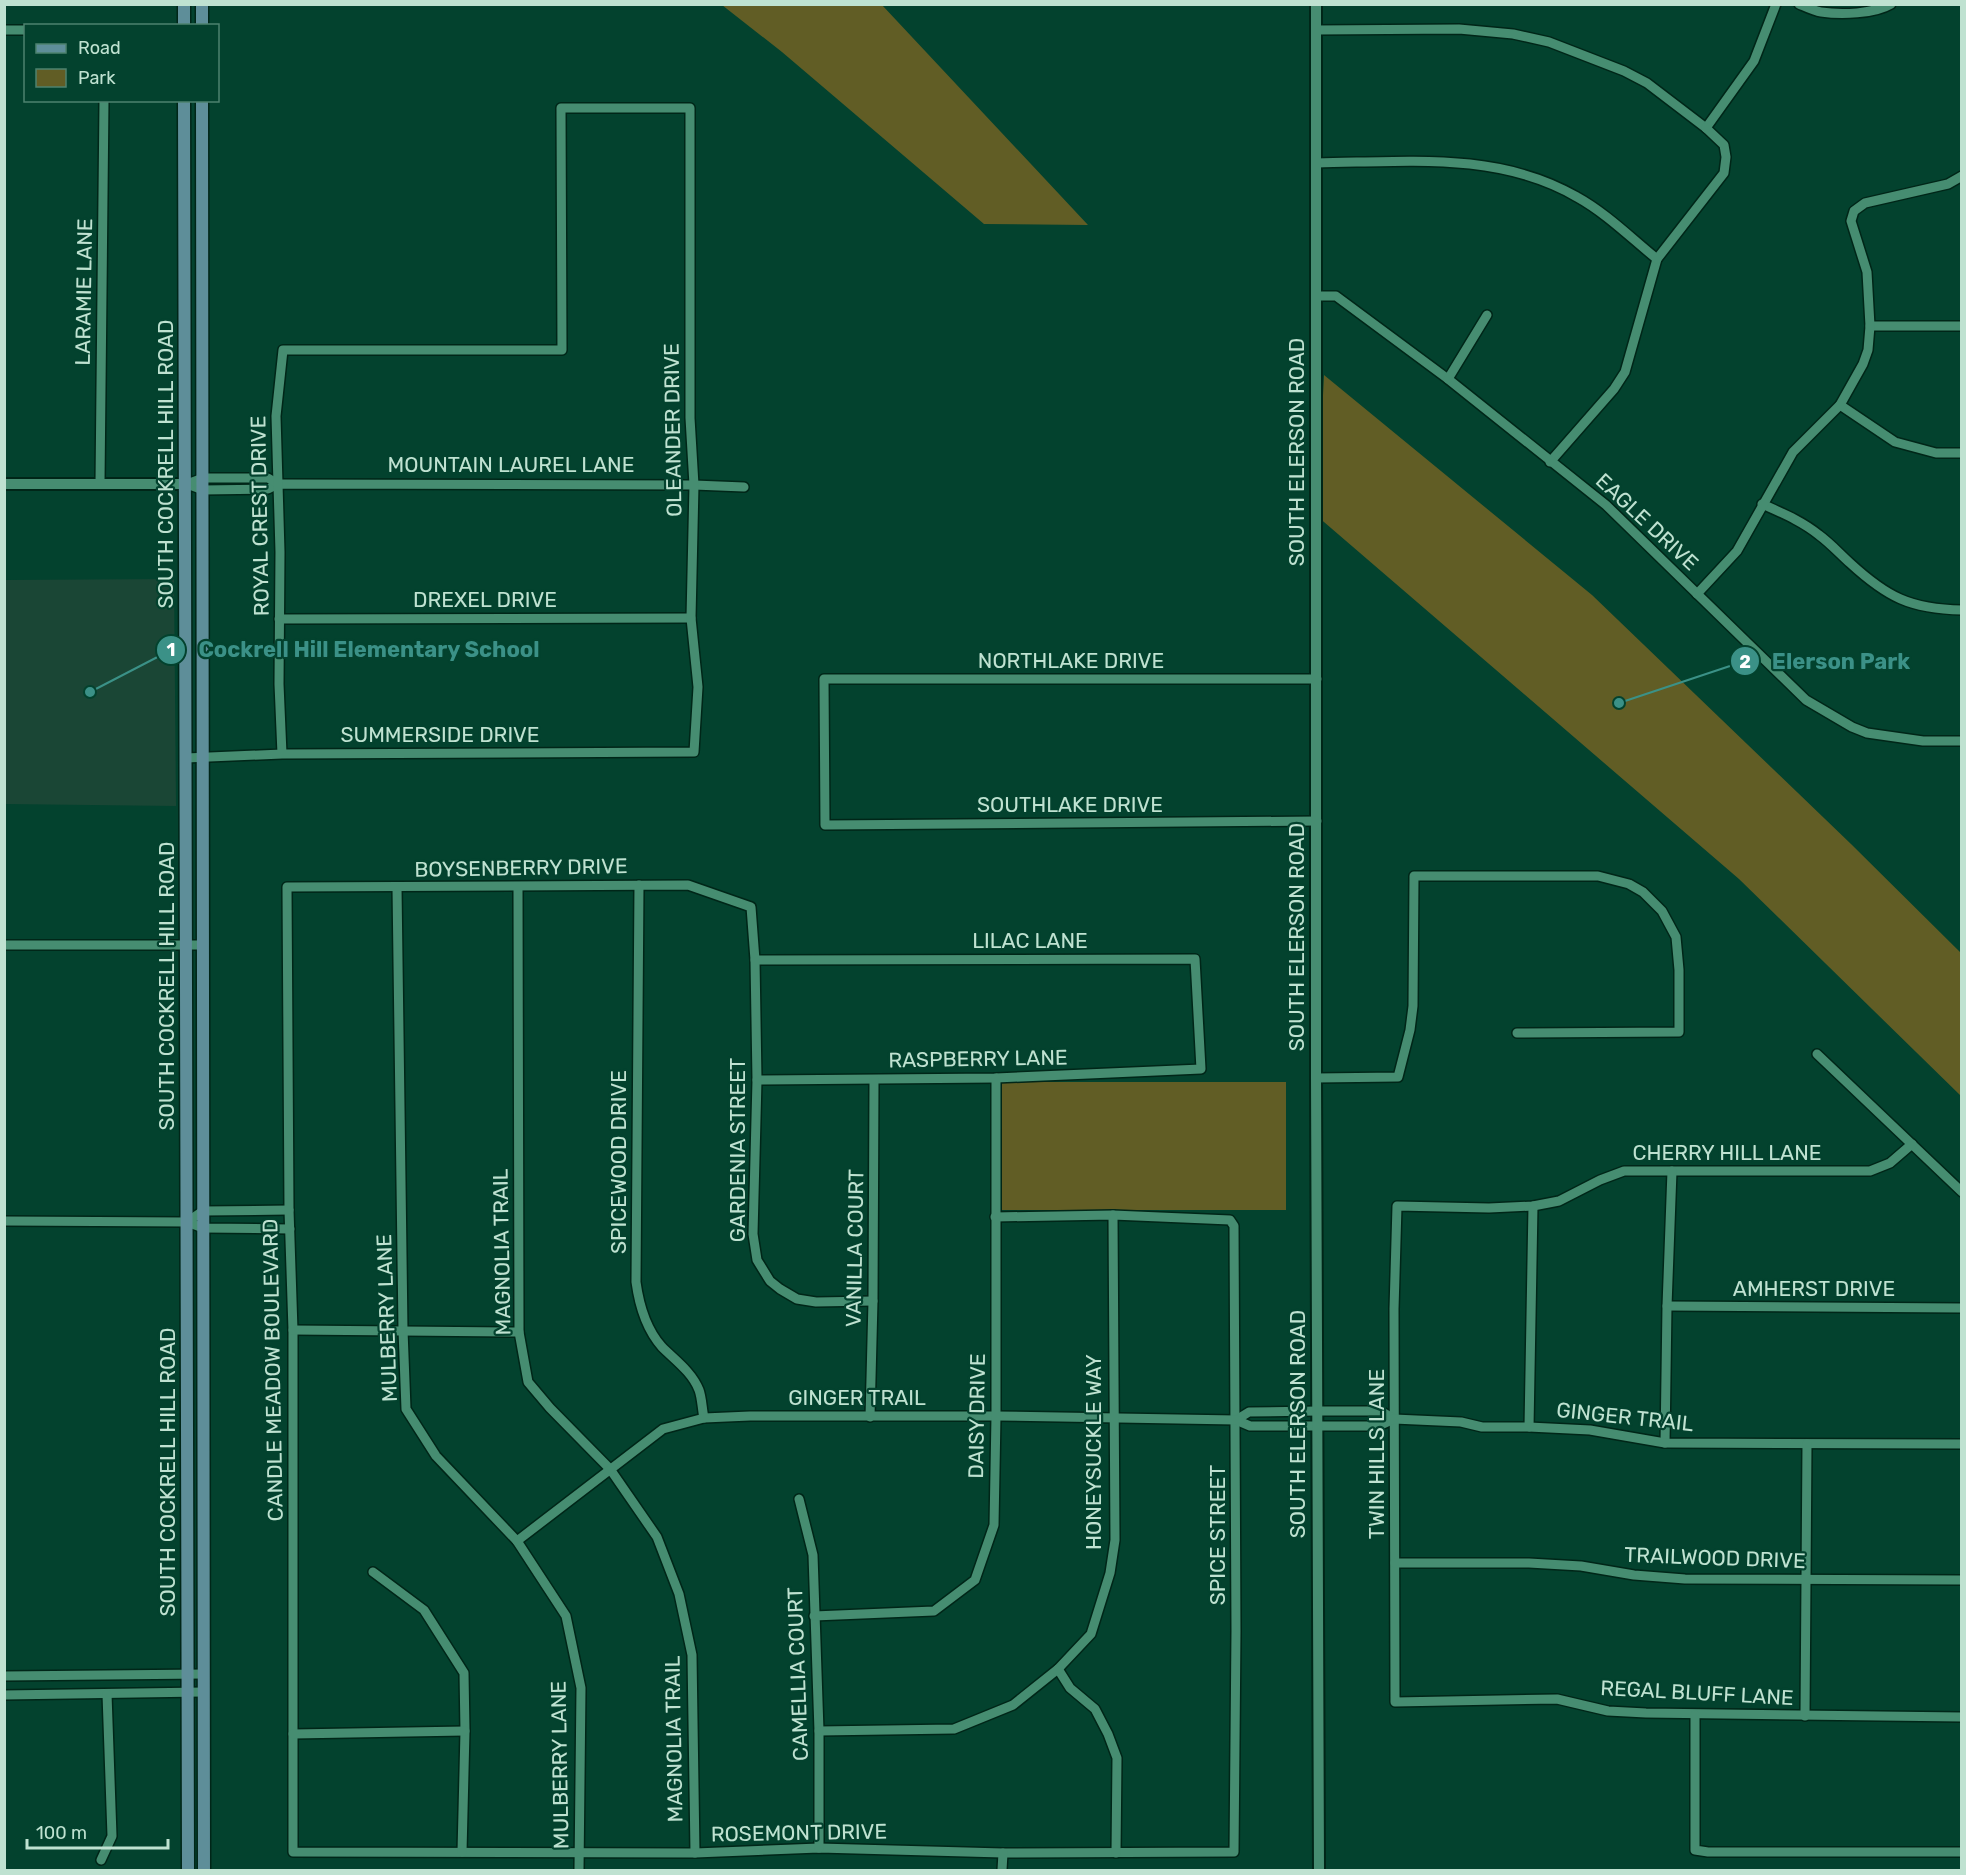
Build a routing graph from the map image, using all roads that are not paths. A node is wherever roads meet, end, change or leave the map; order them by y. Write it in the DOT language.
graph roads {
  1 [pos="184,4"];
  2 [pos="202,4"];
  3 [pos="1316,4"];
  4 [pos="1776,4"];
  5 [pos="1799,4"];
  6 [pos="1891,4"];
  7 [pos="184,24"];
  8 [pos="202,24"];
  9 [pos="4,30"];
  10 [pos="24,30"];
  11 [pos="1316,30"];
  12 [pos="104,102"];
  13 [pos="184,102"];
  14 [pos="202,102"];
  15 [pos="1706,128"];
  16 [pos="1317,163"];
  17 [pos="1962,176"];
  18 [pos="1657,259"];
  19 [pos="1316,296"];
  20 [pos="1487,315"];
  21 [pos="1870,326"];
  22 [pos="1962,326"];
  23 [pos="283,350"];
  24 [pos="1448,379"];
  25 [pos="1840,405"];
  26 [pos="1962,453"];
  27 [pos="1550,462"];
  28 [pos="100,483"];
  29 [pos="4,484"];
  30 [pos="187,484"];
  31 [pos="203,484"];
  32 [pos="278,484"];
  33 [pos="694,485"];
  34 [pos="744,487"];
  35 [pos="1762,504"];
  36 [pos="1697,594"];
  37 [pos="1962,610"];
  38 [pos="691,618"];
  39 [pos="279,619"];
  40 [pos="1317,679"];
  41 [pos="1962,741"];
  42 [pos="694,752"];
  43 [pos="282,754"];
  44 [pos="203,757"];
  45 [pos="186,758"];
  46 [pos="1317,821"];
  47 [pos="825,825"];
  48 [pos="639,885"];
  49 [pos="518,886"];
  50 [pos="287,887"];
  51 [pos="397,887"];
  52 [pos="751,907"];
  53 [pos="4,945"];
  54 [pos="186,945"];
  55 [pos="203,945"];
  56 [pos="755,960"];
  57 [pos="1517,1033"];
  58 [pos="1817,1054"];
  59 [pos="1201,1069"];
  60 [pos="996,1078"];
  61 [pos="1316,1078"];
  62 [pos="757,1080"];
  63 [pos="874,1080"];
  64 [pos="1912,1144"];
  65 [pos="1672,1171"];
  66 [pos="1962,1192"];
  67 [pos="1397,1206"];
  68 [pos="1533,1206"];
  69 [pos="289,1210"];
  70 [pos="203,1211"];
  71 [pos="1113,1215"];
  72 [pos="995,1217"];
  73 [pos="4,1221"];
  74 [pos="187,1222"];
  75 [pos="203,1228"];
  76 [pos="290,1229"];
  77 [pos="873,1301"];
  78 [pos="1667,1306"];
  79 [pos="1962,1308"];
  80 [pos="293,1330"];
  81 [pos="403,1330"];
  82 [pos="519,1332"];
  83 [pos="1318,1411"];
  84 [pos="996,1416"];
  85 [pos="870,1417"];
  86 [pos="704,1418"];
  87 [pos="1114,1419"];
  88 [pos="1394,1419"];
  89 [pos="1236,1420"];
  90 [pos="1318,1426"];
  91 [pos="1529,1426"];
  92 [pos="1665,1443"];
  93 [pos="1807,1444"];
  94 [pos="1962,1444"];
  95 [pos="188,1467"];
  96 [pos="204,1467"];
  97 [pos="610,1469"];
  98 [pos="799,1499"];
  99 [pos="518,1541"];
  100 [pos="1395,1563"];
  101 [pos="373,1572"];
  102 [pos="1806,1580"];
  103 [pos="1962,1580"];
  104 [pos="814,1616"];
  105 [pos="1058,1670"];
  106 [pos="188,1674"];
  107 [pos="204,1674"];
  108 [pos="4,1676"];
  109 [pos="203,1692"];
  110 [pos="188,1693"];
  111 [pos="107,1694"];
  112 [pos="4,1695"];
  113 [pos="1395,1702"];
  114 [pos="1695,1715"];
  115 [pos="1805,1716"];
  116 [pos="1962,1717"];
  117 [pos="465,1731"];
  118 [pos="819,1731"];
  119 [pos="293,1734"];
  120 [pos="819,1848"];
  121 [pos="293,1852"];
  122 [pos="462,1852"];
  123 [pos="579,1852"];
  124 [pos="695,1852"];
  125 [pos="1234,1852"];
  126 [pos="1962,1852"];
  127 [pos="1003,1853"];
  128 [pos="1116,1853"];
  129 [pos="101,1860"];
  130 [pos="188,1870"];
  131 [pos="204,1870"];
  132 [pos="579,1870"];
  133 [pos="1002,1870"];
  134 [pos="1319,1870"];
  1 -- 7 [label="main road"];
  2 -- 8 [label="main road"];
  3 -- 11 [label="street, SOUTH ELERSON ROAD"];
  4 -- 15 [label="street"];
  5 -- 6 [label="street"];
  9 -- 10 [label="street"];
  11 -- 15 [label="street"];
  11 -- 16 [label="street, SOUTH ELERSON ROAD"];
  12 -- 28 [label="street, LARAMIE LANE"];
  13 -- 30 [label="main road, SOUTH COCKRELL HILL ROAD"];
  14 -- 31 [label="main road, SOUTH COCKRELL HILL ROAD"];
  15 -- 18 [label="street"];
  16 -- 18 [label="street"];
  16 -- 19 [label="street, SOUTH ELERSON ROAD"];
  17 -- 21 [label="street"];
  18 -- 27 [label="street"];
  19 -- 24 [label="street, EAGLE DRIVE"];
  19 -- 40 [label="street, SOUTH ELERSON ROAD"];
  20 -- 24 [label="street"];
  21 -- 22 [label="street"];
  21 -- 25 [label="street"];
  23 -- 32 [label="street, ROYAL CREST DRIVE"];
  23 -- 33 [label="street, OLEANDER DRIVE"];
  24 -- 27 [label="street, EAGLE DRIVE"];
  25 -- 26 [label="street"];
  25 -- 35 [label="street"];
  27 -- 36 [label="street, EAGLE DRIVE"];
  28 -- 29 [label="street, MOUNTAIN LAUREL LANE"];
  28 -- 30 [label="street, MOUNTAIN LAUREL LANE"];
  30 -- 31 [label="street, MOUNTAIN LAUREL LANE"];
  30 -- 45 [label="main road, SOUTH COCKRELL HILL ROAD"];
  31 -- 32 [label="street, MOUNTAIN LAUREL LANE"];
  31 -- 44 [label="main road, SOUTH COCKRELL HILL ROAD"];
  32 -- 33 [label="street, MOUNTAIN LAUREL LANE"];
  32 -- 39 [label="street, ROYAL CREST DRIVE"];
  33 -- 34 [label="street, MOUNTAIN LAUREL LANE"];
  33 -- 38 [label="street, OLEANDER DRIVE"];
  35 -- 36 [label="street"];
  35 -- 37 [label="street"];
  36 -- 41 [label="street, EAGLE DRIVE"];
  38 -- 39 [label="street, DREXEL DRIVE"];
  38 -- 42 [label="street, OLEANDER DRIVE"];
  39 -- 43 [label="street, ROYAL CREST DRIVE"];
  40 -- 46 [label="street, SOUTH ELERSON ROAD"];
  40 -- 47 [label="street, NORTHLAKE DRIVE"];
  42 -- 43 [label="street, SUMMERSIDE DRIVE"];
  43 -- 44 [label="street, SUMMERSIDE DRIVE"];
  44 -- 45 [label="street, SUMMERSIDE DRIVE"];
  44 -- 55 [label="main road, SOUTH COCKRELL HILL ROAD"];
  45 -- 54 [label="main road, SOUTH COCKRELL HILL ROAD"];
  46 -- 47 [label="street, SOUTHLAKE DRIVE"];
  46 -- 61 [label="street, SOUTH ELERSON ROAD"];
  48 -- 49 [label="street, BOYSENBERRY DRIVE"];
  48 -- 52 [label="street, BOYSENBERRY DRIVE"];
  48 -- 86 [label="street, SPICEWOOD DRIVE"];
  49 -- 51 [label="street, BOYSENBERRY DRIVE"];
  49 -- 82 [label="street, MAGNOLIA TRAIL"];
  50 -- 51 [label="street, BOYSENBERRY DRIVE"];
  50 -- 69 [label="street, CANDLE MEADOW BOULEVARD"];
  51 -- 81 [label="street, MULBERRY LANE"];
  52 -- 56 [label="street, GARDENIA STREET"];
  53 -- 54 [label="street"];
  54 -- 55 [label="street"];
  54 -- 74 [label="main road, SOUTH COCKRELL HILL ROAD"];
  55 -- 70 [label="main road, SOUTH COCKRELL HILL ROAD"];
  56 -- 59 [label="street, LILAC LANE"];
  56 -- 62 [label="street, GARDENIA STREET"];
  57 -- 61 [label="street"];
  58 -- 64 [label="street"];
  59 -- 60 [label="street, RASPBERRY LANE"];
  60 -- 63 [label="street, RASPBERRY LANE"];
  60 -- 72 [label="street, DAISY DRIVE"];
  61 -- 83 [label="street, SOUTH ELERSON ROAD"];
  62 -- 63 [label="street, RASPBERRY LANE"];
  62 -- 77 [label="street, GARDENIA STREET"];
  63 -- 77 [label="street, VANILLA COURT"];
  64 -- 65 [label="street, CHERRY HILL LANE"];
  64 -- 66 [label="street"];
  65 -- 68 [label="street, CHERRY HILL LANE"];
  65 -- 78 [label="street"];
  67 -- 68 [label="street, CHERRY HILL LANE"];
  67 -- 88 [label="street, TWIN HILLS LANE"];
  68 -- 91 [label="street"];
  69 -- 70 [label="street"];
  69 -- 76 [label="street, CANDLE MEADOW BOULEVARD"];
  70 -- 74 [label="street"];
  70 -- 75 [label="main road, SOUTH COCKRELL HILL ROAD"];
  71 -- 72 [label="street"];
  71 -- 87 [label="street, HONEYSUCKLE WAY"];
  71 -- 89 [label="street, SPICE STREET"];
  72 -- 84 [label="street, DAISY DRIVE"];
  73 -- 74 [label="street"];
  74 -- 75 [label="street"];
  74 -- 95 [label="main road, SOUTH COCKRELL HILL ROAD"];
  75 -- 76 [label="street"];
  75 -- 96 [label="main road, SOUTH COCKRELL HILL ROAD"];
  76 -- 80 [label="street, CANDLE MEADOW BOULEVARD"];
  77 -- 85 [label="street, VANILLA COURT"];
  78 -- 79 [label="street, AMHERST DRIVE"];
  78 -- 92 [label="street"];
  80 -- 81 [label="street"];
  80 -- 119 [label="street, CANDLE MEADOW BOULEVARD"];
  81 -- 82 [label="street"];
  81 -- 99 [label="street, MULBERRY LANE"];
  82 -- 97 [label="street, MAGNOLIA TRAIL"];
  83 -- 88 [label="street, GINGER TRAIL"];
  83 -- 89 [label="street, GINGER TRAIL"];
  83 -- 90 [label="street, SOUTH ELERSON ROAD"];
  84 -- 85 [label="street, GINGER TRAIL"];
  84 -- 87 [label="street, GINGER TRAIL"];
  84 -- 104 [label="street, DAISY DRIVE"];
  85 -- 86 [label="street, GINGER TRAIL"];
  86 -- 97 [label="street, GINGER TRAIL"];
  87 -- 89 [label="street, GINGER TRAIL"];
  87 -- 105 [label="street, HONEYSUCKLE WAY"];
  88 -- 90 [label="street, GINGER TRAIL"];
  88 -- 91 [label="street, GINGER TRAIL"];
  88 -- 100 [label="street, TWIN HILLS LANE"];
  89 -- 90 [label="street, GINGER TRAIL"];
  89 -- 125 [label="street, SPICE STREET"];
  90 -- 134 [label="street, SOUTH ELERSON ROAD"];
  91 -- 92 [label="street, GINGER TRAIL"];
  92 -- 93 [label="street, GINGER TRAIL"];
  93 -- 94 [label="street, GINGER TRAIL"];
  93 -- 102 [label="street"];
  95 -- 96 [label="main road"];
  95 -- 106 [label="main road, SOUTH COCKRELL HILL ROAD"];
  96 -- 107 [label="main road, SOUTH COCKRELL HILL ROAD"];
  97 -- 99 [label="street, GINGER TRAIL"];
  97 -- 124 [label="street, MAGNOLIA TRAIL"];
  98 -- 104 [label="street, CAMELLIA COURT"];
  99 -- 123 [label="street, MULBERRY LANE"];
  100 -- 102 [label="street, TRAILWOOD DRIVE"];
  100 -- 113 [label="street, TWIN HILLS LANE"];
  101 -- 117 [label="street"];
  102 -- 103 [label="street, TRAILWOOD DRIVE"];
  102 -- 115 [label="street"];
  104 -- 118 [label="street, CAMELLIA COURT"];
  105 -- 118 [label="street, HONEYSUCKLE WAY"];
  105 -- 128 [label="street"];
  106 -- 107 [label="street"];
  106 -- 108 [label="street"];
  106 -- 110 [label="main road, SOUTH COCKRELL HILL ROAD"];
  107 -- 109 [label="main road, SOUTH COCKRELL HILL ROAD"];
  109 -- 110 [label="street"];
  109 -- 131 [label="main road, SOUTH COCKRELL HILL ROAD"];
  110 -- 111 [label="street"];
  110 -- 130 [label="main road, SOUTH COCKRELL HILL ROAD"];
  111 -- 112 [label="street"];
  111 -- 129 [label="street"];
  113 -- 114 [label="street, REGAL BLUFF LANE"];
  114 -- 115 [label="street, REGAL BLUFF LANE"];
  114 -- 126 [label="street"];
  115 -- 116 [label="street, REGAL BLUFF LANE"];
  117 -- 119 [label="street"];
  117 -- 122 [label="street"];
  118 -- 120 [label="street, CAMELLIA COURT"];
  119 -- 121 [label="street, CANDLE MEADOW BOULEVARD"];
  120 -- 124 [label="street, ROSEMONT DRIVE"];
  120 -- 127 [label="street, ROSEMONT DRIVE"];
  121 -- 122 [label="street, ROSEMONT DRIVE"];
  122 -- 123 [label="street, ROSEMONT DRIVE"];
  123 -- 124 [label="street, ROSEMONT DRIVE"];
  123 -- 132 [label="street, MULBERRY LANE"];
  125 -- 128 [label="street, ROSEMONT DRIVE"];
  127 -- 128 [label="street, ROSEMONT DRIVE"];
  127 -- 133 [label="street"];
}
